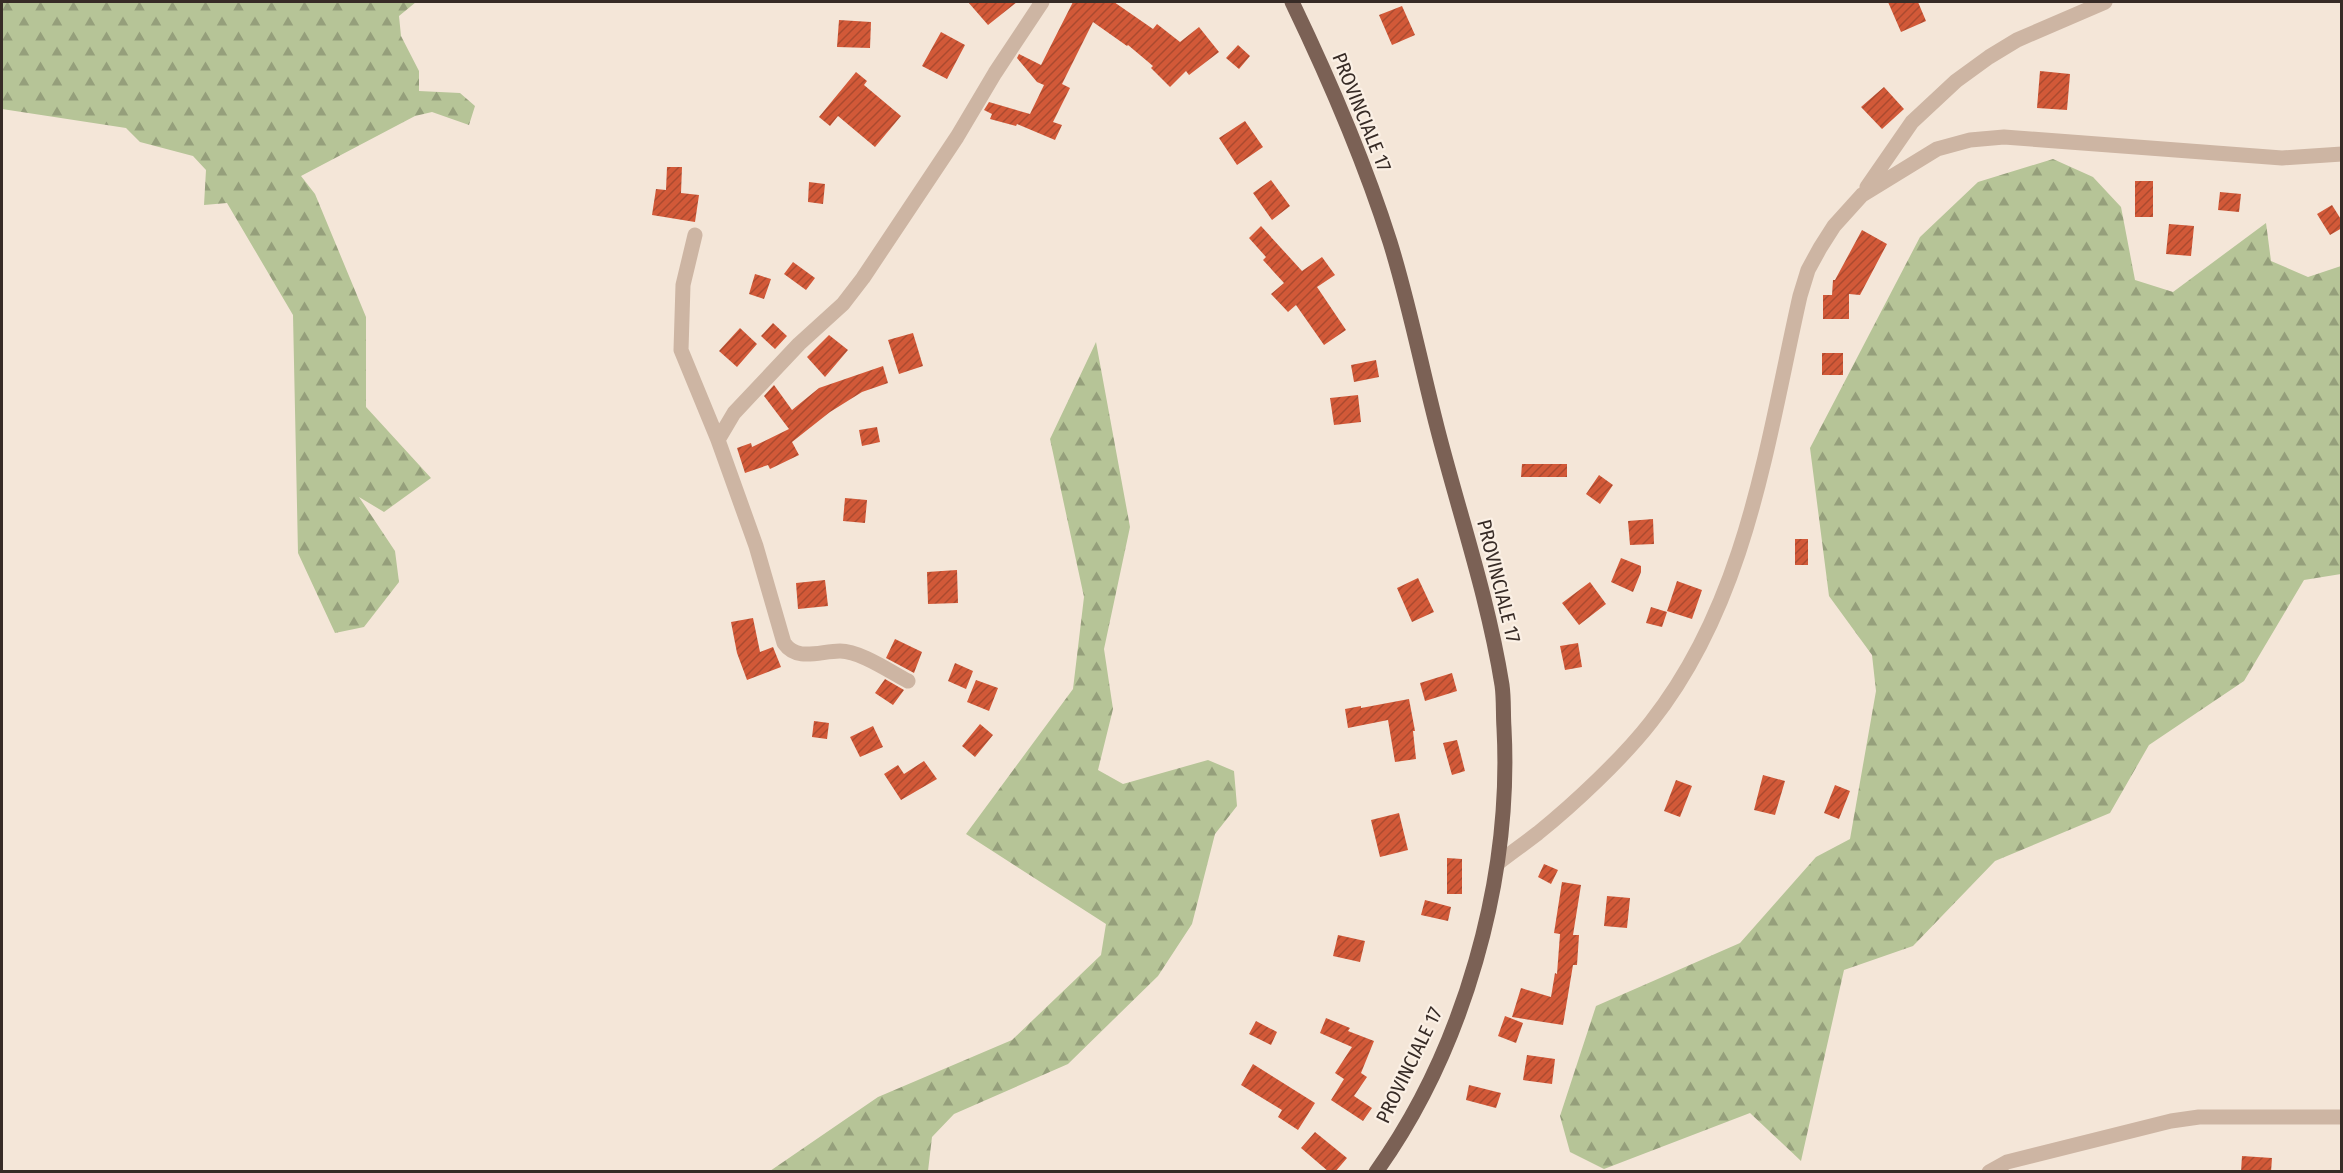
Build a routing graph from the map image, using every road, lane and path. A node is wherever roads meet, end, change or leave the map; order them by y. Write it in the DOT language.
graph roads {
  1 [pos="1042,2"];
  2 [pos="1292,2"];
  3 [pos="2105,2"];
  4 [pos="2342,154"];
  5 [pos="1862,195"];
  6 [pos="695,235"];
  7 [pos="718,440"];
  8 [pos="908,681"];
  9 [pos="1498,863"];
  10 [pos="2342,1117"];
  11 [pos="1376,1172"];
  12 [pos="1989,1172"];
  1 -- 7 [label="street"];
  2 -- 9 [label="main road, PROVINCIALE 17"];
  3 -- 5 [label="street"];
  4 -- 5 [label="street"];
  5 -- 9 [label="street"];
  6 -- 7 [label="street"];
  7 -- 8 [label="street"];
  9 -- 11 [label="main road, PROVINCIALE 17"];
  10 -- 12 [label="street"];
}
